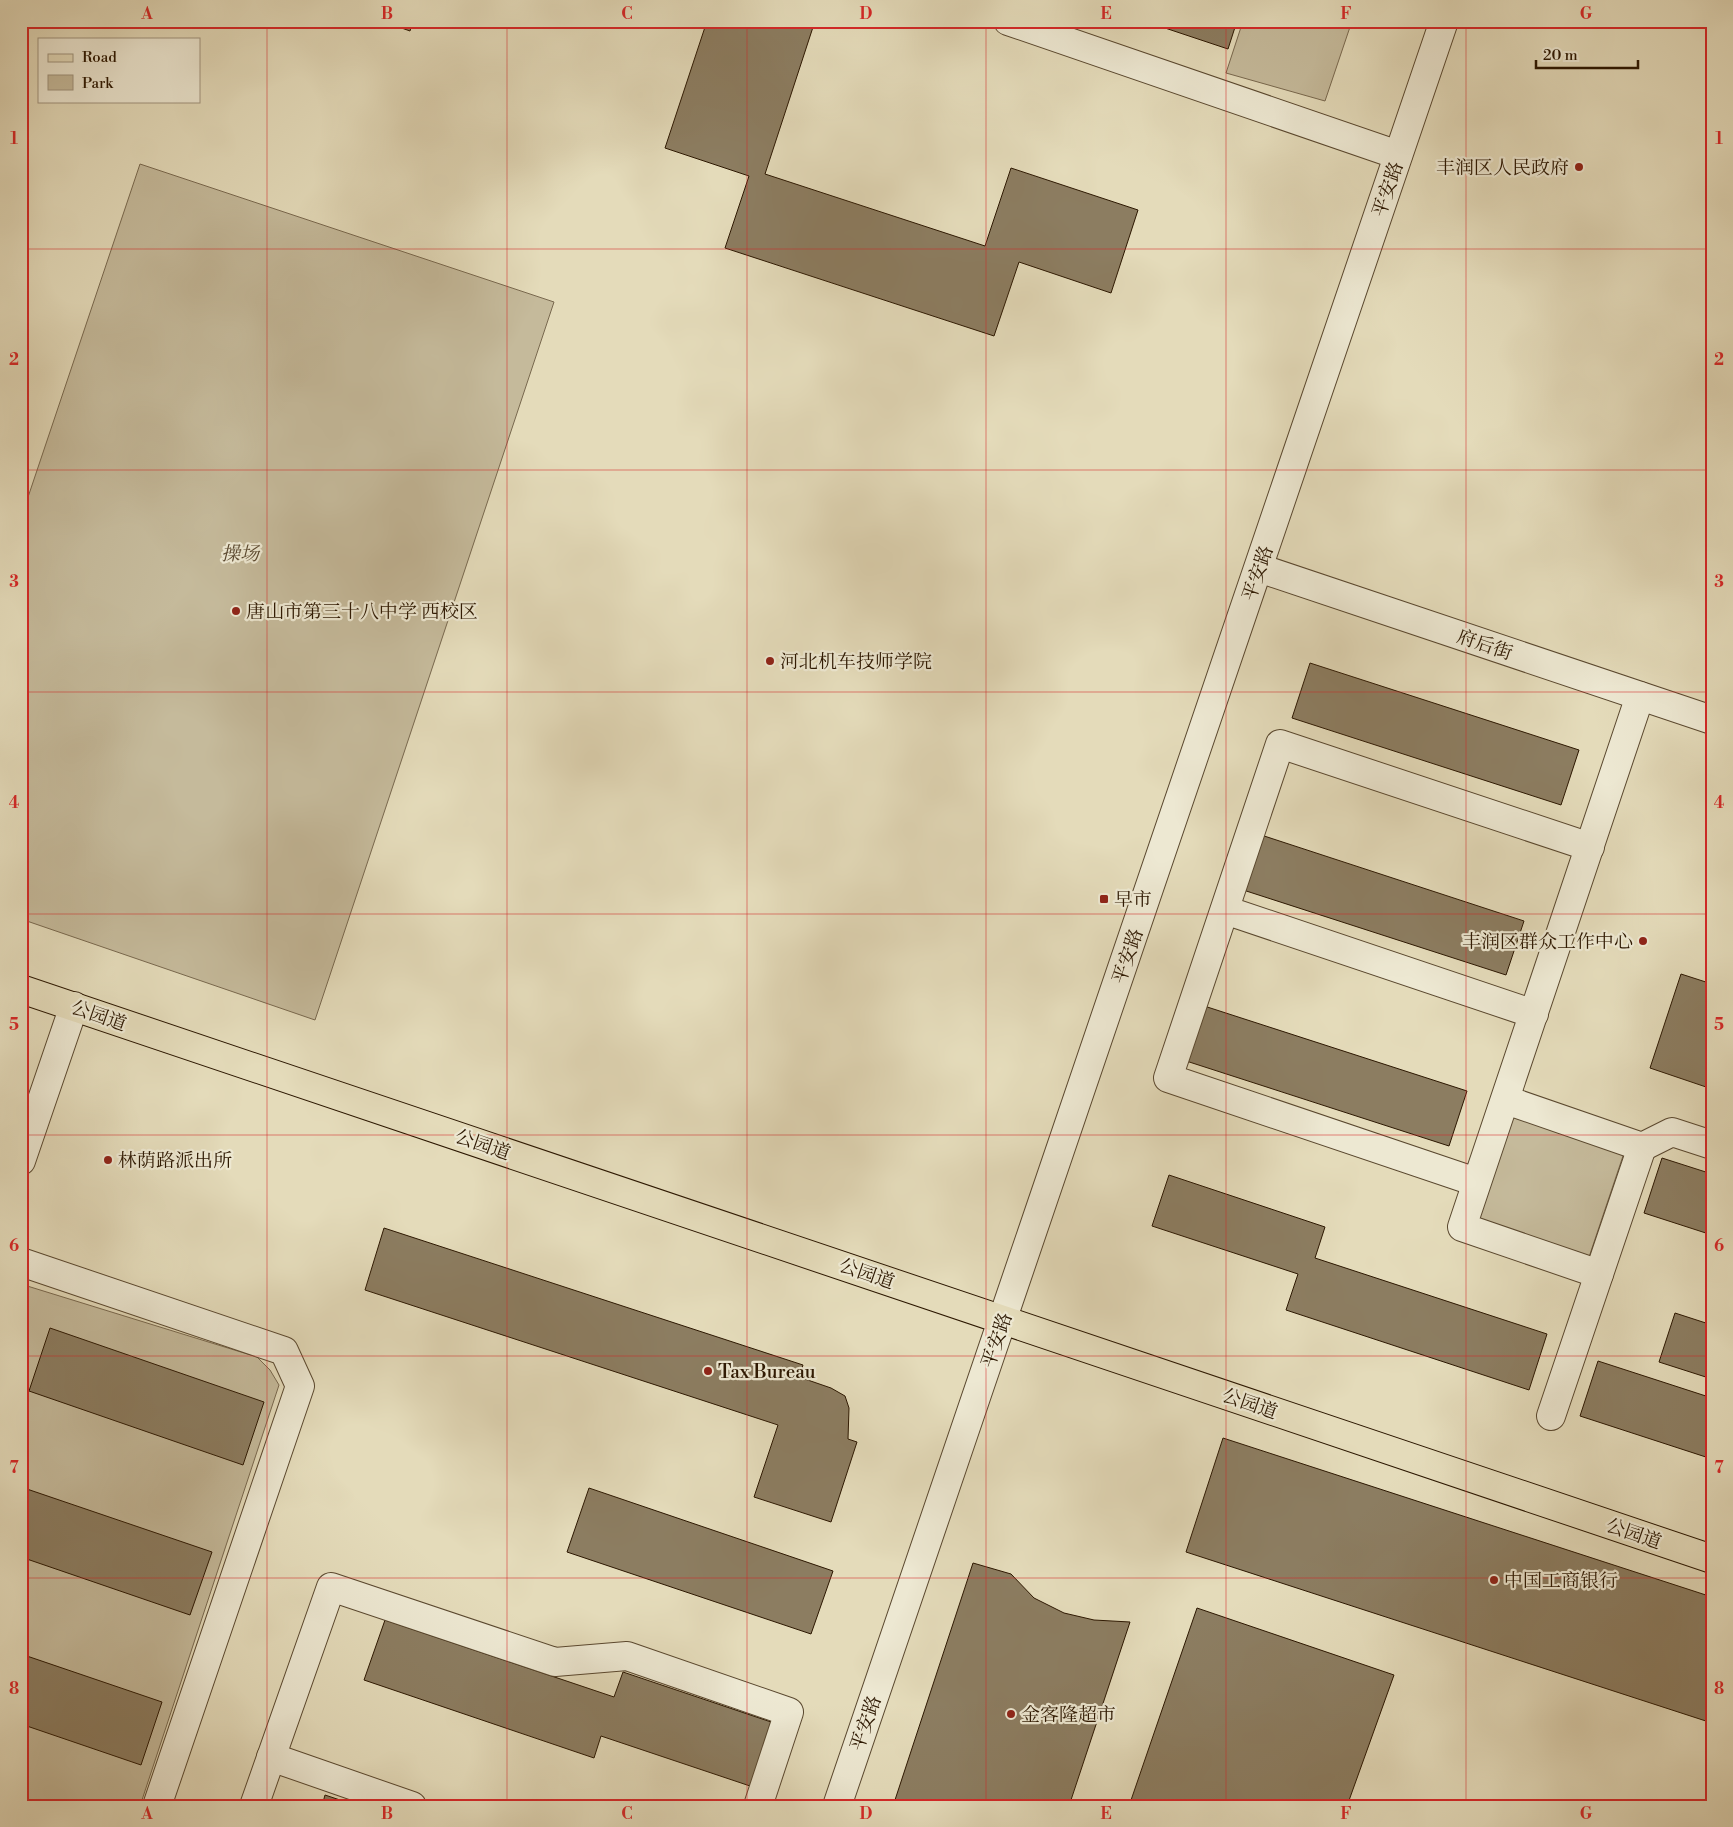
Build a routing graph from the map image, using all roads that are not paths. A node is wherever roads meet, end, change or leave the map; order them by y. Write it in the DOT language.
graph roads {
  1 [pos="1008,21"];
  2 [pos="1444,21"];
  3 [pos="1398,155"];
  4 [pos="1259,568"];
  5 [pos="1640,696"];
  6 [pos="1712,720"];
  7 [pos="1590,847"];
  8 [pos="1225,910"];
  9 [pos="21,989"];
  10 [pos="74,1006"];
  11 [pos="1534,1014"];
  12 [pos="1506,1100"];
  13 [pos="1712,1145"];
  14 [pos="1642,1148"];
  15 [pos="21,1161"];
  16 [pos="1476,1182"];
  17 [pos="21,1262"];
  18 [pos="1599,1274"];
  19 [pos="1003,1319"];
  20 [pos="1550,1416"];
  21 [pos="1712,1559"];
  22 [pos="272,1757"];
  23 [pos="157,1806"];
  24 [pos="254,1806"];
  25 [pos="412,1806"];
  26 [pos="758,1806"];
  27 [pos="837,1806"];
  1 -- 3 [label="street"];
  2 -- 3 [label="street, 平安路"];
  3 -- 4 [label="street, 平安路"];
  4 -- 5 [label="street, 府后街"];
  4 -- 19 [label="street, 平安路"];
  5 -- 6 [label="street, 府后街"];
  5 -- 7 [label="street"];
  7 -- 8 [label="street"];
  7 -- 11 [label="street"];
  8 -- 11 [label="street"];
  8 -- 16 [label="street"];
  9 -- 10 [label="main road, 公园道"];
  10 -- 15 [label="street"];
  10 -- 19 [label="main road, 公园道"];
  11 -- 12 [label="street"];
  12 -- 14 [label="street"];
  12 -- 16 [label="street"];
  13 -- 14 [label="street"];
  14 -- 18 [label="street"];
  16 -- 18 [label="street"];
  17 -- 23 [label="street"];
  18 -- 20 [label="street"];
  19 -- 21 [label="main road, 公园道"];
  19 -- 27 [label="street, 平安路"];
  22 -- 24 [label="street"];
  22 -- 25 [label="street"];
  22 -- 26 [label="street"];
}
